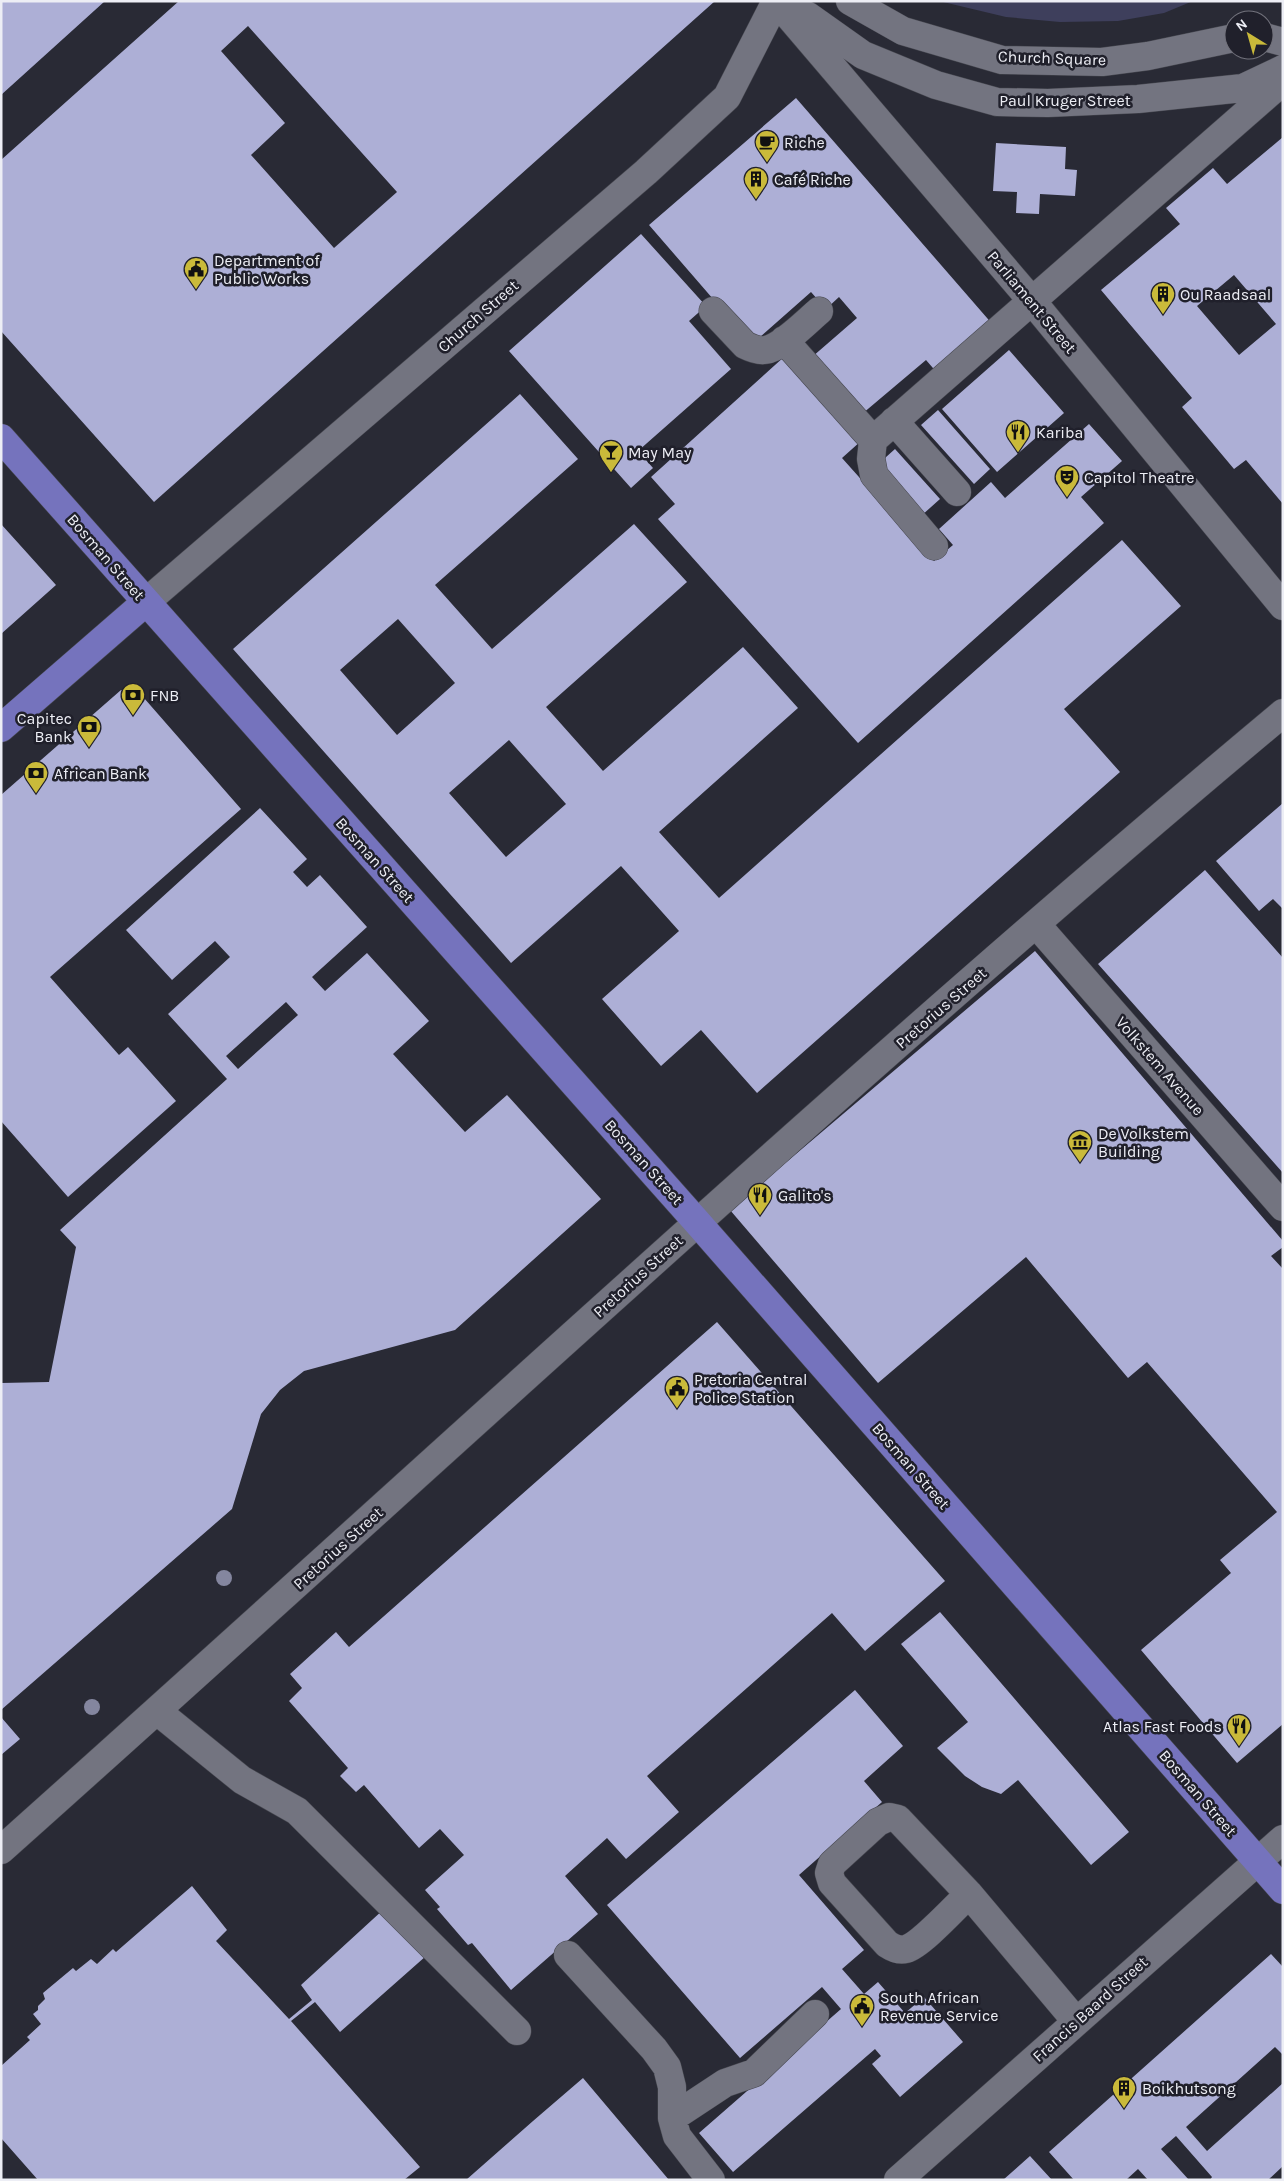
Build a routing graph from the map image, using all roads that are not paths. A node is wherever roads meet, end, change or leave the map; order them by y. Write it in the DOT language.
graph roads {
  1 [pos="776,1"];
  2 [pos="850,1"];
  3 [pos="1224,40"];
  4 [pos="1283,69"];
  5 [pos="1283,81"];
  6 [pos="1032,301"];
  7 [pos="713,311"];
  8 [pos="819,311"];
  9 [pos="784,340"];
  10 [pos="894,421"];
  11 [pos="1,438"];
  12 [pos="873,440"];
  13 [pos="957,492"];
  14 [pos="934,546"];
  15 [pos="146,602"];
  16 [pos="1283,606"];
  17 [pos="1283,713"];
  18 [pos="1,728"];
  19 [pos="1036,924"];
  20 [pos="1283,1207"];
  21 [pos="697,1222"];
  22 [pos="157,1711"];
  23 [pos="1283,1839"];
  24 [pos="1,1850"];
  25 [pos="1258,1861"];
  26 [pos="1283,1890"];
  27 [pos="969,1894"];
  28 [pos="568,1955"];
  29 [pos="815,2014"];
  30 [pos="1076,2021"];
  31 [pos="517,2032"];
  32 [pos="672,2118"];
  33 [pos="711,2180"];
  34 [pos="898,2180"];
  1 -- 4 [label="street, Paul Kruger Street"];
  1 -- 6 [label="street, Parliament Street"];
  1 -- 15 [label="street, Church Street"];
  2 -- 3 [label="street, Church Square"];
  5 -- 6 [label="street"];
  6 -- 10 [label="street"];
  6 -- 16 [label="street, Parliament Street"];
  7 -- 9 [label="street"];
  8 -- 9 [label="street"];
  9 -- 12 [label="street"];
  10 -- 12 [label="street"];
  10 -- 13 [label="street"];
  11 -- 15 [label="main road, Bosman Street"];
  12 -- 14 [label="street"];
  15 -- 18 [label="main road"];
  15 -- 21 [label="main road, Bosman Street"];
  17 -- 19 [label="street, Pretorius Street"];
  19 -- 20 [label="street, Volkstem Avenue"];
  19 -- 21 [label="street, Pretorius Street"];
  21 -- 22 [label="street, Pretorius Street"];
  21 -- 25 [label="main road, Bosman Street"];
  22 -- 24 [label="street, Pretorius Street"];
  22 -- 31 [label="street"];
  23 -- 25 [label="street, Francis Baard Street"];
  25 -- 26 [label="main road, Bosman Street"];
  25 -- 30 [label="street, Francis Baard Street"];
  27 -- 27 [label="street"];
  27 -- 30 [label="street"];
  28 -- 32 [label="street"];
  29 -- 32 [label="street"];
  30 -- 34 [label="street, Francis Baard Street"];
  32 -- 33 [label="street"];
}
